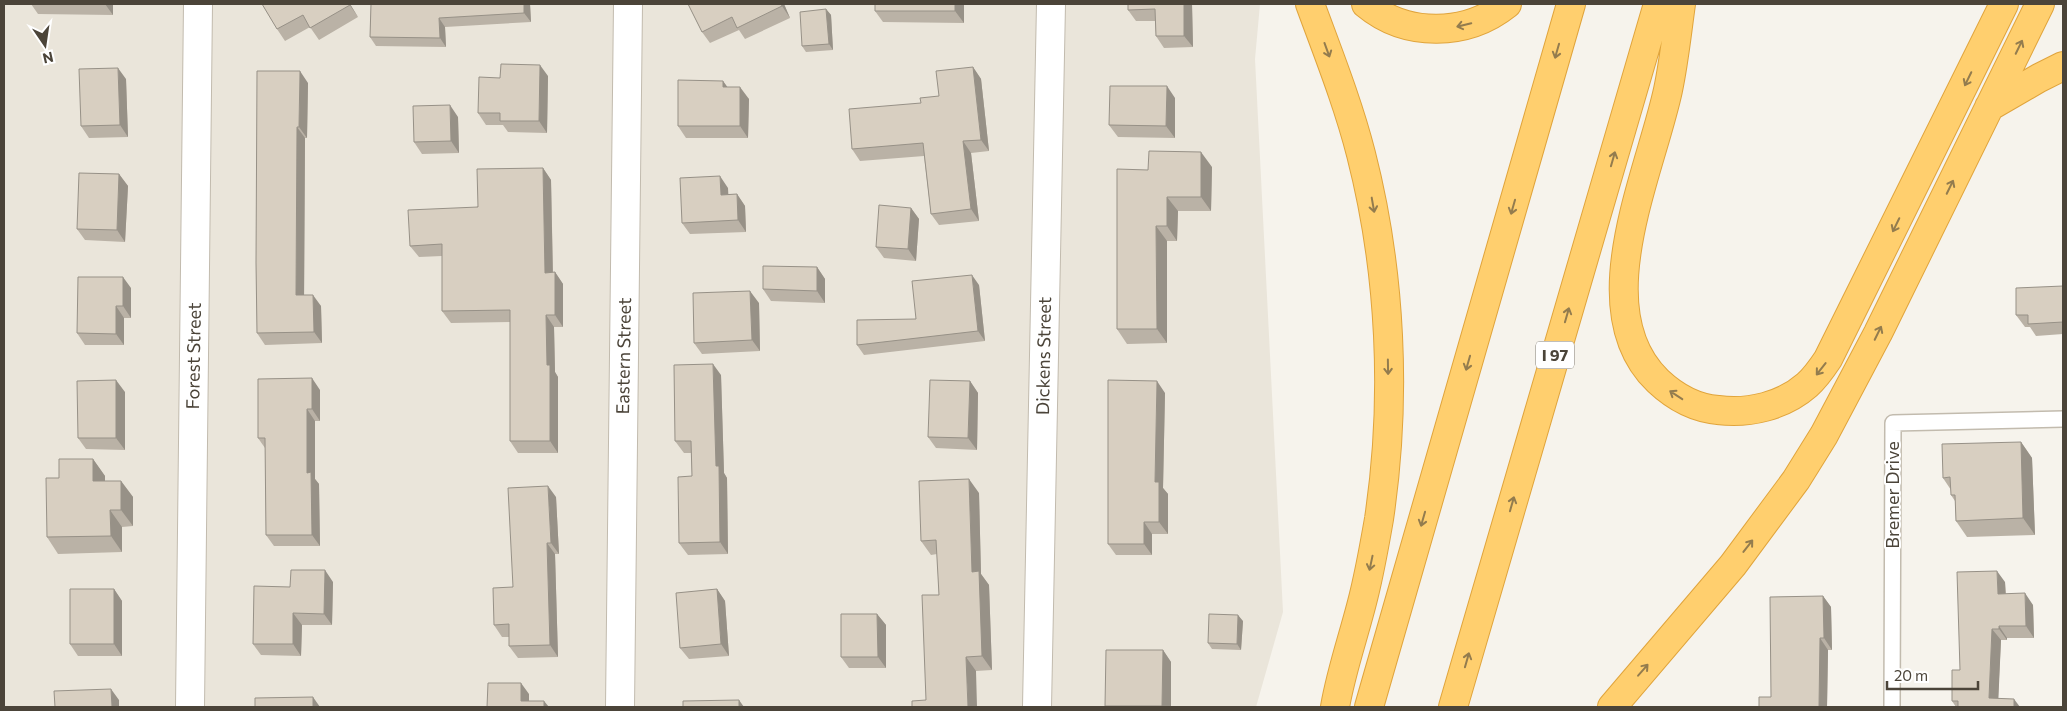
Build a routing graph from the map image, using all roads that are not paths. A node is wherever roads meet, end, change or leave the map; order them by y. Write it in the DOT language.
graph roads {
  1 [pos="198,4"];
  2 [pos="628,4"];
  3 [pos="1051,4"];
  4 [pos="1310,4"];
  5 [pos="1366,4"];
  6 [pos="1507,4"];
  7 [pos="1571,4"];
  8 [pos="1658,4"];
  9 [pos="1681,4"];
  10 [pos="1988,4"];
  11 [pos="2004,4"];
  12 [pos="2040,4"];
  13 [pos="1984,46"];
  14 [pos="2063,66"];
  15 [pos="1989,107"];
  16 [pos="2063,419"];
  17 [pos="190,707"];
  18 [pos="620,707"];
  19 [pos="1037,707"];
  20 [pos="1336,707"];
  21 [pos="1369,707"];
  22 [pos="1453,707"];
  23 [pos="1612,707"];
  24 [pos="1892,707"];
  1 -- 17 [label="street, Forest Street"];
  2 -- 18 [label="street, Eastern Street"];
  3 -- 19 [label="street, Dickens Street"];
  4 -- 20 [label="highway, one-way"];
  6 -- 5 [label="highway, one-way"];
  7 -- 21 [label="highway, one-way"];
  22 -- 8 [label="highway, I 97, one-way"];
  13 -- 9 [label="highway, one-way"];
  10 -- 13 [label="highway"];
  11 -- 13 [label="highway"];
  15 -- 12 [label="highway, one-way"];
  14 -- 15 [label="highway"];
  23 -- 15 [label="highway, one-way"];
  16 -- 24 [label="lane, Bremer Drive"];
}
